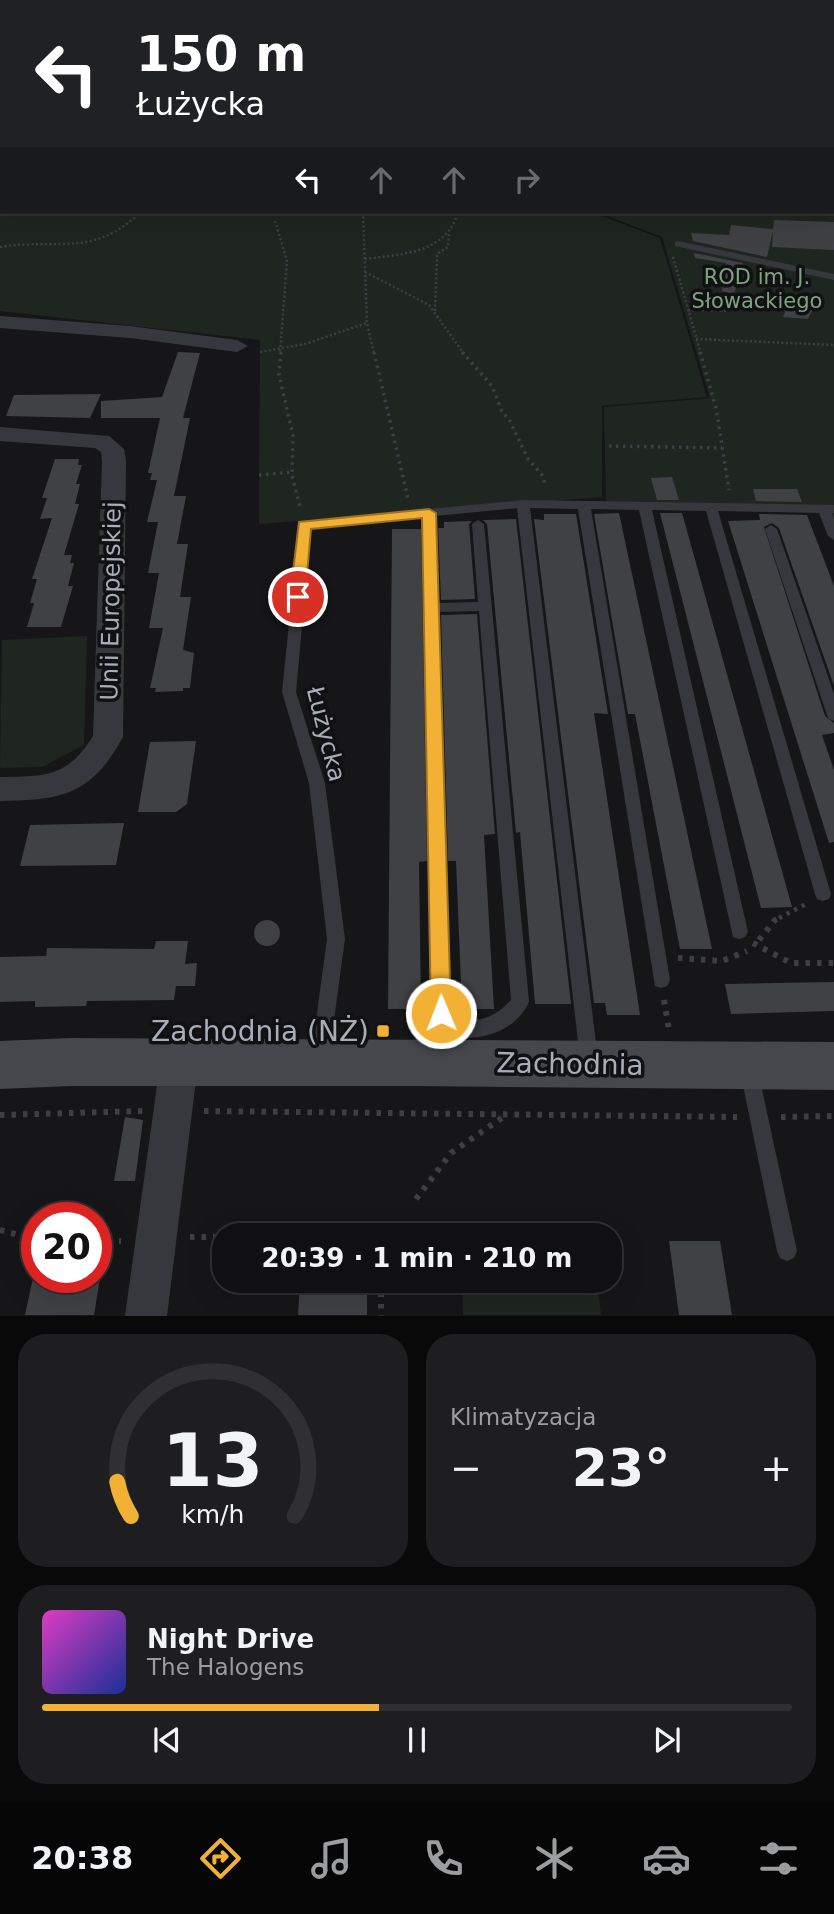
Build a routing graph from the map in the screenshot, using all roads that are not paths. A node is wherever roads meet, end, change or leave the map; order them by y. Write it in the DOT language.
graph roads {
  1 [pos="678,244"];
  2 [pos="834,277"];
  3 [pos="0,322"];
  4 [pos="237,346"];
  5 [pos="0,434"];
  6 [pos="523,504"];
  7 [pos="584,505"];
  8 [pos="645,507"];
  9 [pos="711,508"];
  10 [pos="829,509"];
  11 [pos="429,513"];
  12 [pos="478,524"];
  13 [pos="771,529"];
  14 [pos="834,536"];
  15 [pos="485,606"];
  16 [pos="431,608"];
  17 [pos="834,715"];
  18 [pos="0,789"];
  19 [pos="817,897"];
  20 [pos="739,932"];
  21 [pos="661,979"];
  22 [pos="319,1063"];
  23 [pos="0,1065"];
  24 [pos="589,1065"];
  25 [pos="748,1066"];
  26 [pos="834,1066"];
  27 [pos="177,1087"];
  28 [pos="787,1251"];
  29 [pos="146,1315"];
  1 -- 2 [label="lane"];
  3 -- 4 [label="street"];
  5 -- 18 [label="street, Unii Europejskiej"];
  6 -- 7 [label="lane"];
  6 -- 11 [label="lane"];
  6 -- 24 [label="lane"];
  7 -- 8 [label="lane"];
  7 -- 21 [label="lane"];
  8 -- 9 [label="lane"];
  8 -- 20 [label="lane"];
  9 -- 10 [label="lane"];
  9 -- 19 [label="lane"];
  10 -- 14 [label="lane"];
  11 -- 16 [label="lane"];
  11 -- 22 [label="lane, Łużycka"];
  12 -- 15 [label="lane"];
  13 -- 17 [label="lane"];
  15 -- 16 [label="lane"];
  15 -- 16 [label="lane"];
  22 -- 24 [label="street, Zachodnia"];
  22 -- 27 [label="street, Zachodnia"];
  23 -- 27 [label="street, Zachodnia"];
  24 -- 25 [label="street, Zachodnia"];
  25 -- 26 [label="street, Zachodnia"];
  25 -- 28 [label="lane"];
  27 -- 29 [label="street"];
}
